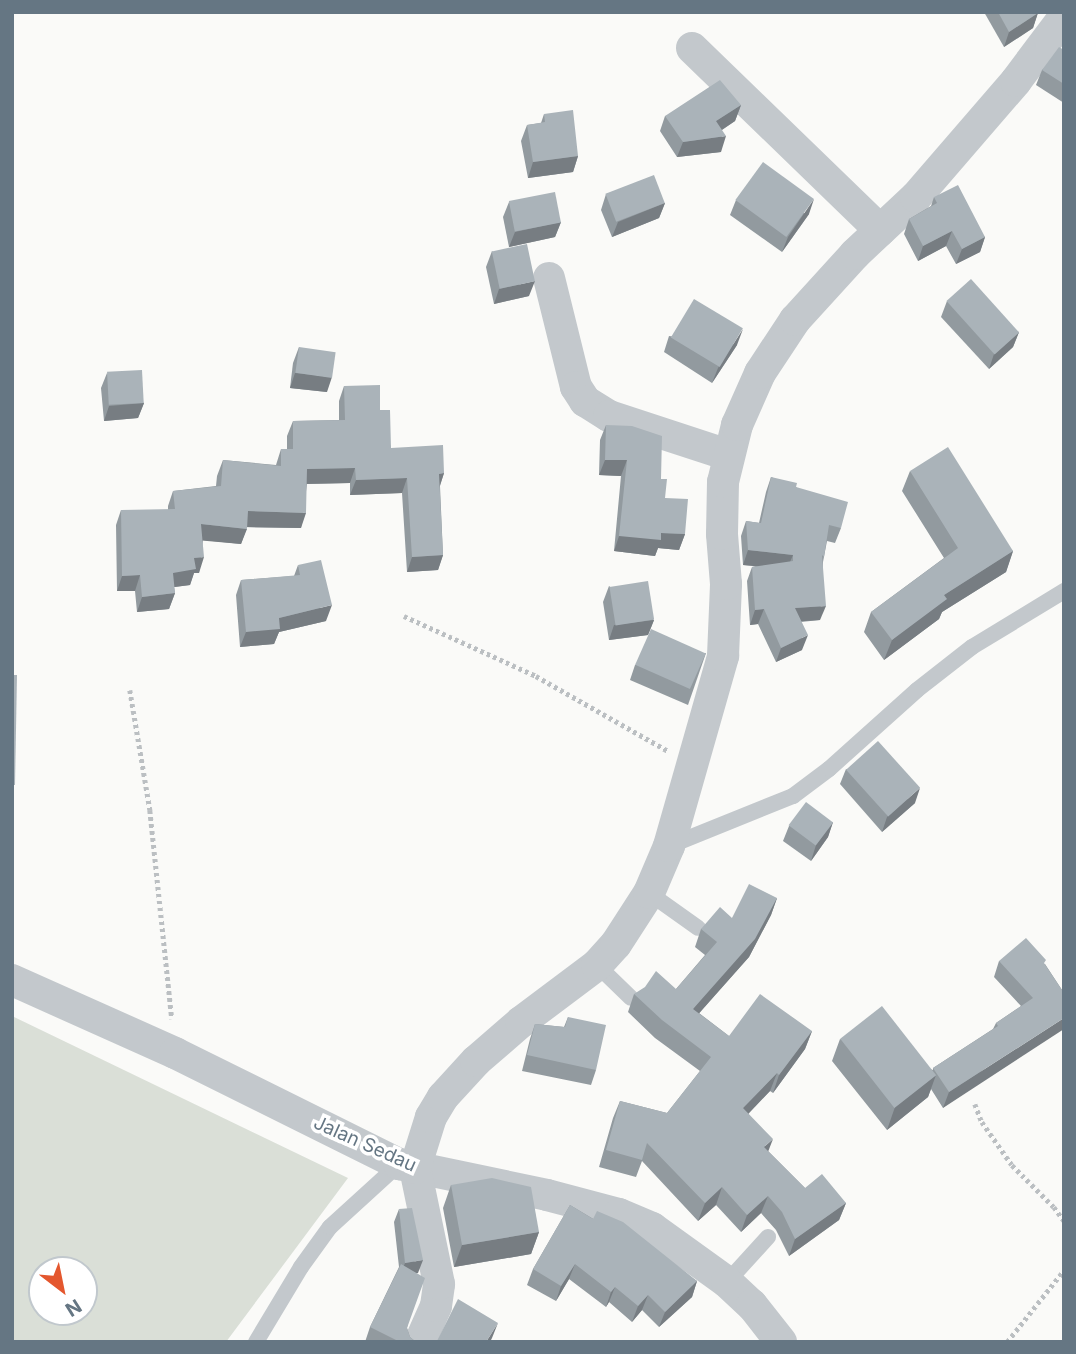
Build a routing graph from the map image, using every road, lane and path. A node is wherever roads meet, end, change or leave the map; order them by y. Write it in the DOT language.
graph roads {
  1 [pos="1064,17"];
  2 [pos="692,48"];
  3 [pos="880,230"];
  4 [pos="549,278"];
  5 [pos="728,455"];
  6 [pos="1064,592"];
  7 [pos="404,616"];
  8 [pos="130,691"];
  9 [pos="690,764"];
  10 [pos="669,846"];
  11 [pos="649,893"];
  12 [pos="698,928"];
  13 [pos="597,965"];
  14 [pos="12,980"];
  15 [pos="631,998"];
  16 [pos="175,1053"];
  17 [pos="975,1104"];
  18 [pos="407,1166"];
  19 [pos="1064,1221"];
  20 [pos="768,1237"];
  21 [pos="1064,1270"];
  22 [pos="727,1282"];
  23 [pos="256,1342"];
  24 [pos="420,1342"];
  25 [pos="781,1342"];
  26 [pos="1007,1342"];
  1 -- 3 [label="street"];
  2 -- 3 [label="street"];
  3 -- 5 [label="street"];
  4 -- 5 [label="street"];
  5 -- 9 [label="street"];
  6 -- 10 [label="lane"];
  7 -- 9 [label="path"];
  8 -- 16 [label="path"];
  9 -- 10 [label="street"];
  10 -- 11 [label="street"];
  11 -- 12 [label="lane"];
  11 -- 13 [label="street"];
  13 -- 15 [label="lane"];
  13 -- 18 [label="street"];
  14 -- 16 [label="street, Jalan Sedau"];
  16 -- 18 [label="street, Jalan Sedau"];
  17 -- 19 [label="path"];
  18 -- 22 [label="street, Jalan Sedau"];
  18 -- 23 [label="lane"];
  18 -- 24 [label="street"];
  20 -- 22 [label="lane"];
  21 -- 26 [label="path"];
  22 -- 25 [label="street, Jalan Sedau"];
}
